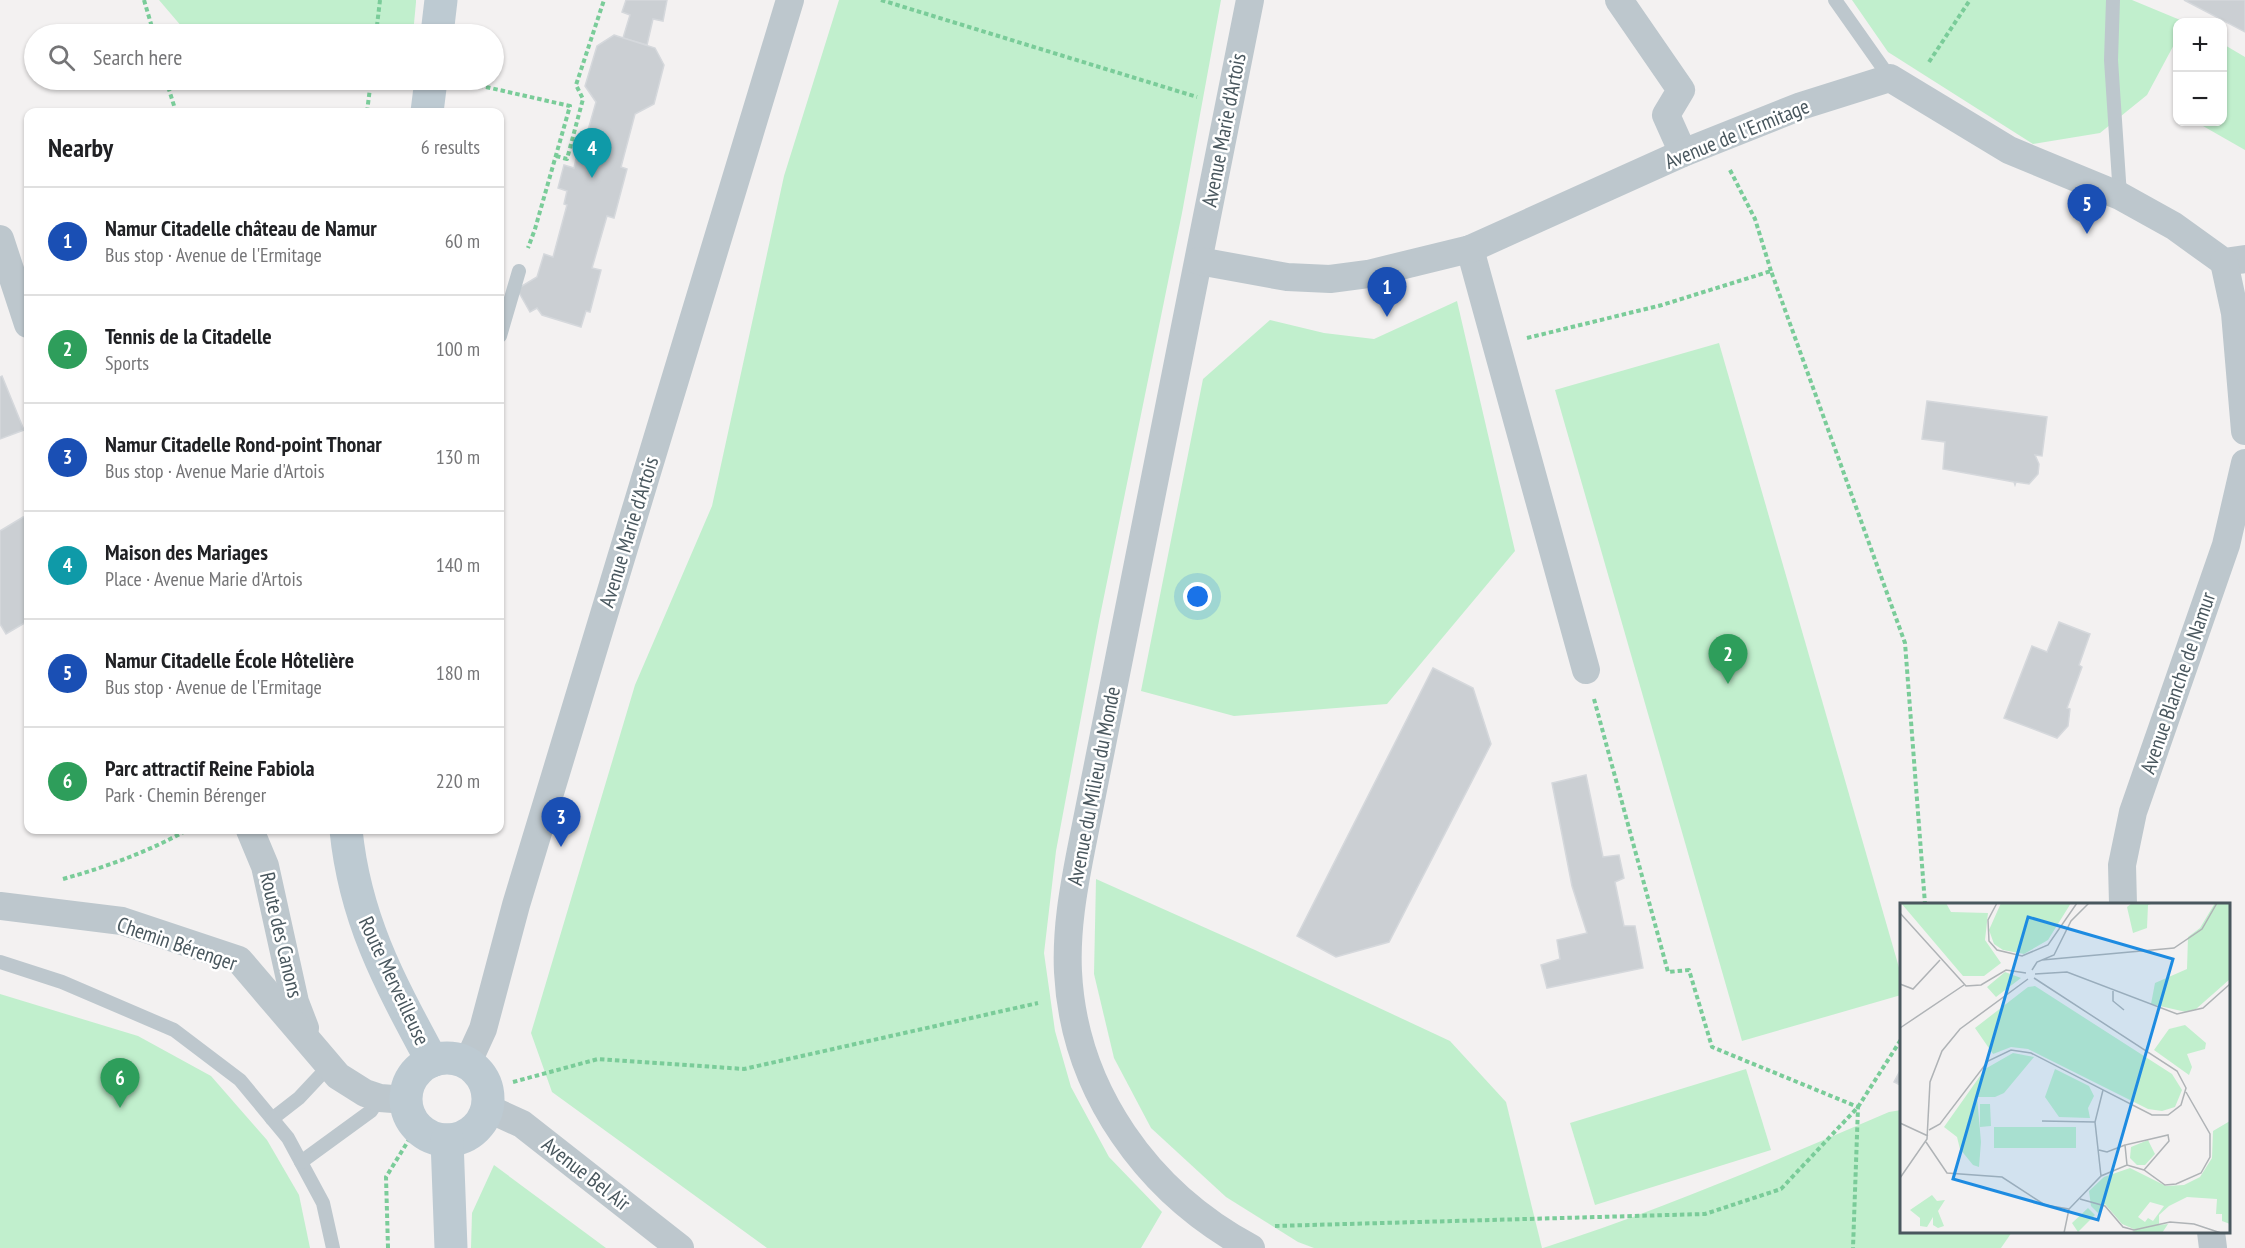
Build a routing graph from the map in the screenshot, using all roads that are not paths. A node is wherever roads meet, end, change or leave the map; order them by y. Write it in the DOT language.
graph roads {
  1 [pos="441,0"];
  2 [pos="790,0"];
  3 [pos="1250,0"];
  4 [pos="1619,0"];
  5 [pos="1835,0"];
  6 [pos="2113,0"];
  7 [pos="438,24"];
  8 [pos="1900,84"];
  9 [pos="430,90"];
  10 [pos="428,108"];
  11 [pos="1683,153"];
  12 [pos="2120,196"];
  13 [pos="0,239"];
  14 [pos="1470,249"];
  15 [pos="2234,260"];
  16 [pos="1198,261"];
  17 [pos="519,271"];
  18 [pos="24,312"];
  19 [pos="504,322"];
  20 [pos="2245,431"];
  21 [pos="2245,462"];
  22 [pos="1586,670"];
  23 [pos="252,834"];
  24 [pos="347,834"];
  25 [pos="2123,903"];
  26 [pos="0,906"];
  27 [pos="0,962"];
  28 [pos="309,1042"];
  29 [pos="432,1061"];
  30 [pos="467,1064"];
  31 [pos="329,1066"];
  32 [pos="487,1099"];
  33 [pos="413,1116"];
  34 [pos="272,1119"];
  35 [pos="301,1162"];
  36 [pos="2211,1233"];
  37 [pos="1243,1244"];
  38 [pos="333,1248"];
  39 [pos="451,1248"];
  40 [pos="680,1248"];
  41 [pos="2212,1248"];
  1 -- 7 [label="main road"];
  2 -- 30 [label="street, Avenue Marie d'Artois"];
  3 -- 16 [label="street, Avenue Marie d'Artois"];
  4 -- 11 [label="street"];
  5 -- 8 [label="lane"];
  6 -- 12 [label="lane"];
  8 -- 11 [label="street, Avenue de l'Ermitage"];
  8 -- 12 [label="street"];
  9 -- 10 [label="main road"];
  11 -- 14 [label="street, Avenue de l'Ermitage"];
  12 -- 15 [label="street"];
  13 -- 18 [label="street"];
  14 -- 16 [label="street, Avenue de l'Ermitage"];
  14 -- 22 [label="street"];
  15 -- 20 [label="street"];
  16 -- 37 [label="street, Avenue du Milieu du Monde"];
  17 -- 19 [label="lane"];
  21 -- 25 [label="street, Avenue Blanche de Namur"];
  23 -- 28 [label="street, Route des Canons"];
  24 -- 29 [label="main road, Route Merveilleuse"];
  26 -- 28 [label="street, Chemin Bérenger"];
  27 -- 34 [label="lane"];
  28 -- 31 [label="street, Chemin Bérenger"];
  29 -- 30 [label="main road"];
  29 -- 33 [label="main road"];
  30 -- 32 [label="main road"];
  31 -- 33 [label="street, Chemin Bérenger"];
  31 -- 34 [label="lane"];
  32 -- 33 [label="main road"];
  32 -- 40 [label="street, Avenue Bel Air"];
  33 -- 35 [label="lane"];
  33 -- 39 [label="main road"];
  34 -- 35 [label="lane"];
  35 -- 38 [label="lane"];
  36 -- 41 [label="street"];
}
